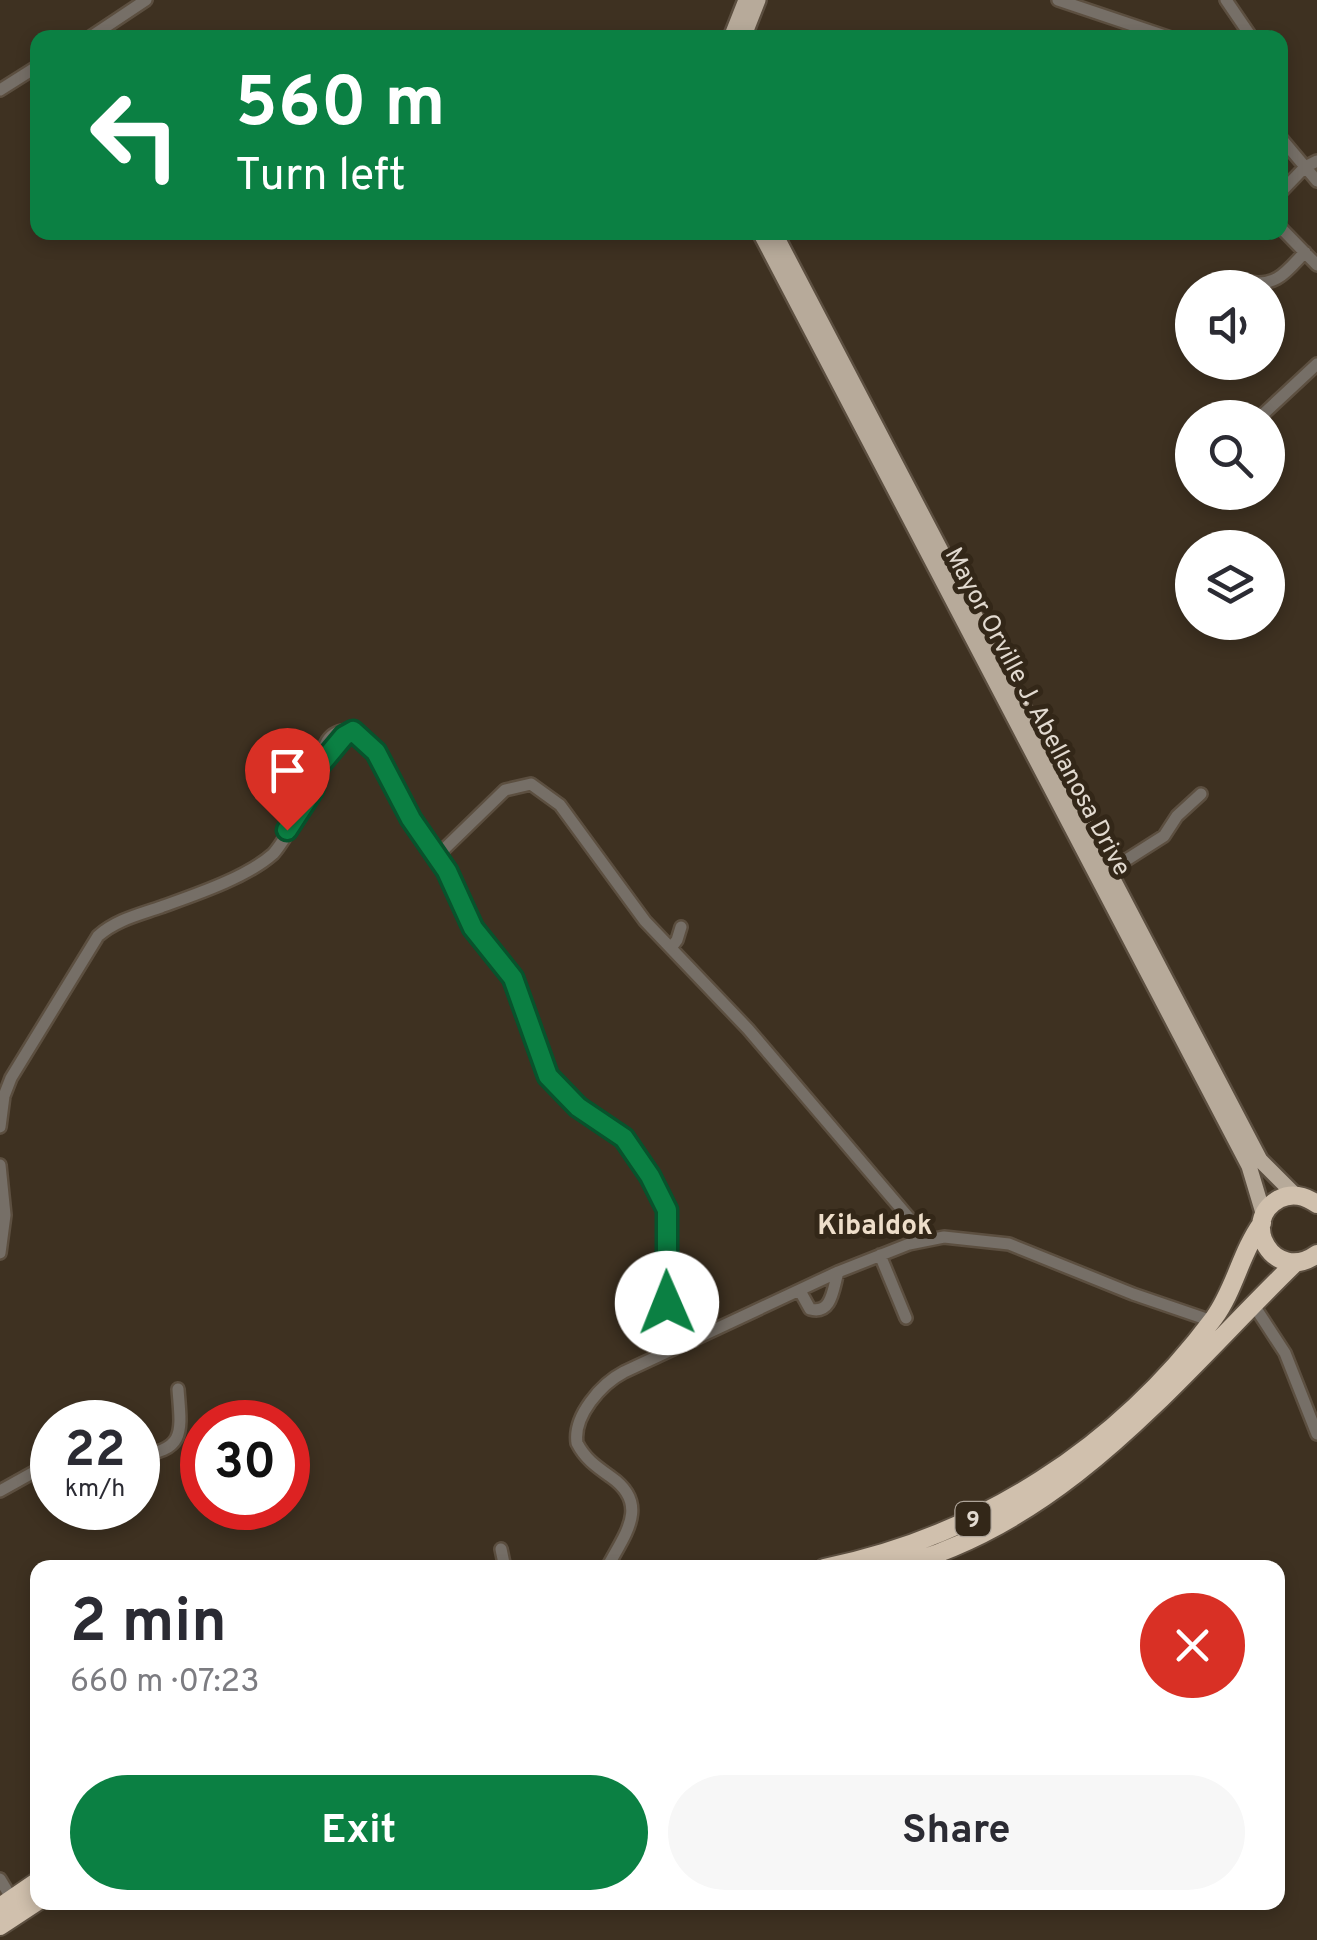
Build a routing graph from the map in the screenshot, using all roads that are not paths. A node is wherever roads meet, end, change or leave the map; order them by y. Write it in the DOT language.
graph roads {
  1 [pos="146,0"];
  2 [pos="746,0"];
  3 [pos="758,0"];
  4 [pos="1058,0"];
  5 [pos="1226,0"];
  6 [pos="101,30"];
  7 [pos="734,30"];
  8 [pos="746,30"];
  9 [pos="1147,30"];
  10 [pos="1247,30"];
  11 [pos="30,71"];
  12 [pos="0,90"];
  13 [pos="1288,147"];
  14 [pos="1317,161"];
  15 [pos="1304,167"];
  16 [pos="1317,181"];
  17 [pos="1288,184"];
  18 [pos="1288,235"];
  19 [pos="764,240"];
  20 [pos="778,240"];
  21 [pos="1305,252"];
  22 [pos="1317,265"];
  23 [pos="1284,270"];
  24 [pos="1317,364"];
  25 [pos="1278,400"];
  26 [pos="1201,794"];
  27 [pos="436,857"];
  28 [pos="1109,871"];
  29 [pos="681,928"];
  30 [pos="671,948"];
  31 [pos="0,1127"];
  32 [pos="0,1165"];
  33 [pos="1308,1198"];
  34 [pos="1263,1219"];
  35 [pos="927,1239"];
  36 [pos="0,1252"];
  37 [pos="1317,1254"];
  38 [pos="880,1255"];
  39 [pos="1295,1262"];
  40 [pos="838,1272"];
  41 [pos="800,1290"];
  42 [pos="1253,1304"];
  43 [pos="906,1318"];
  44 [pos="1212,1321"];
  45 [pos="694,1340"];
  46 [pos="1186,1363"];
  47 [pos="178,1389"];
  48 [pos="1317,1434"];
  49 [pos="160,1451"];
  50 [pos="1074,1467"];
  51 [pos="30,1474"];
  52 [pos="0,1491"];
  53 [pos="501,1549"];
  54 [pos="504,1560"];
  55 [pos="611,1560"];
  56 [pos="854,1560"];
  57 [pos="914,1560"];
  58 [pos="0,1879"];
  59 [pos="30,1888"];
  60 [pos="11,1906"];
  61 [pos="0,1926"];
  1 -- 6 [label="street"];
  2 -- 7 [label="main road"];
  3 -- 8 [label="main road"];
  4 -- 9 [label="street"];
  5 -- 10 [label="street"];
  11 -- 12 [label="street"];
  13 -- 15 [label="street"];
  14 -- 15 [label="street"];
  15 -- 16 [label="street"];
  15 -- 17 [label="street"];
  18 -- 21 [label="street"];
  19 -- 34 [label="main road, Mayor Orville J. Abellanosa Drive"];
  20 -- 28 [label="main road, Mayor Orville J. Abellanosa Drive"];
  21 -- 22 [label="street"];
  21 -- 23 [label="street"];
  24 -- 25 [label="street"];
  26 -- 28 [label="street"];
  27 -- 30 [label="street"];
  27 -- 31 [label="street"];
  27 -- 45 [label="street"];
  28 -- 33 [label="main road, Mayor Orville J. Abellanosa Drive"];
  29 -- 30 [label="street"];
  30 -- 35 [label="street"];
  32 -- 36 [label="street"];
  33 -- 34 [label="highway"];
  34 -- 39 [label="highway"];
  34 -- 44 [label="highway, 9"];
  35 -- 38 [label="street"];
  35 -- 44 [label="street"];
  37 -- 39 [label="highway, 9"];
  38 -- 40 [label="street"];
  38 -- 43 [label="street"];
  39 -- 42 [label="highway, 9"];
  40 -- 41 [label="street"];
  40 -- 41 [label="street"];
  41 -- 45 [label="street"];
  42 -- 46 [label="highway, 9"];
  42 -- 48 [label="street"];
  44 -- 46 [label="highway, 9"];
  45 -- 55 [label="street"];
  46 -- 50 [label="highway, 9"];
  47 -- 49 [label="street"];
  50 -- 56 [label="highway, 9"];
  50 -- 57 [label="highway, 9"];
  51 -- 52 [label="street"];
  53 -- 54 [label="street"];
  58 -- 60 [label="street"];
  59 -- 60 [label="highway"];
  60 -- 61 [label="highway"];
}
